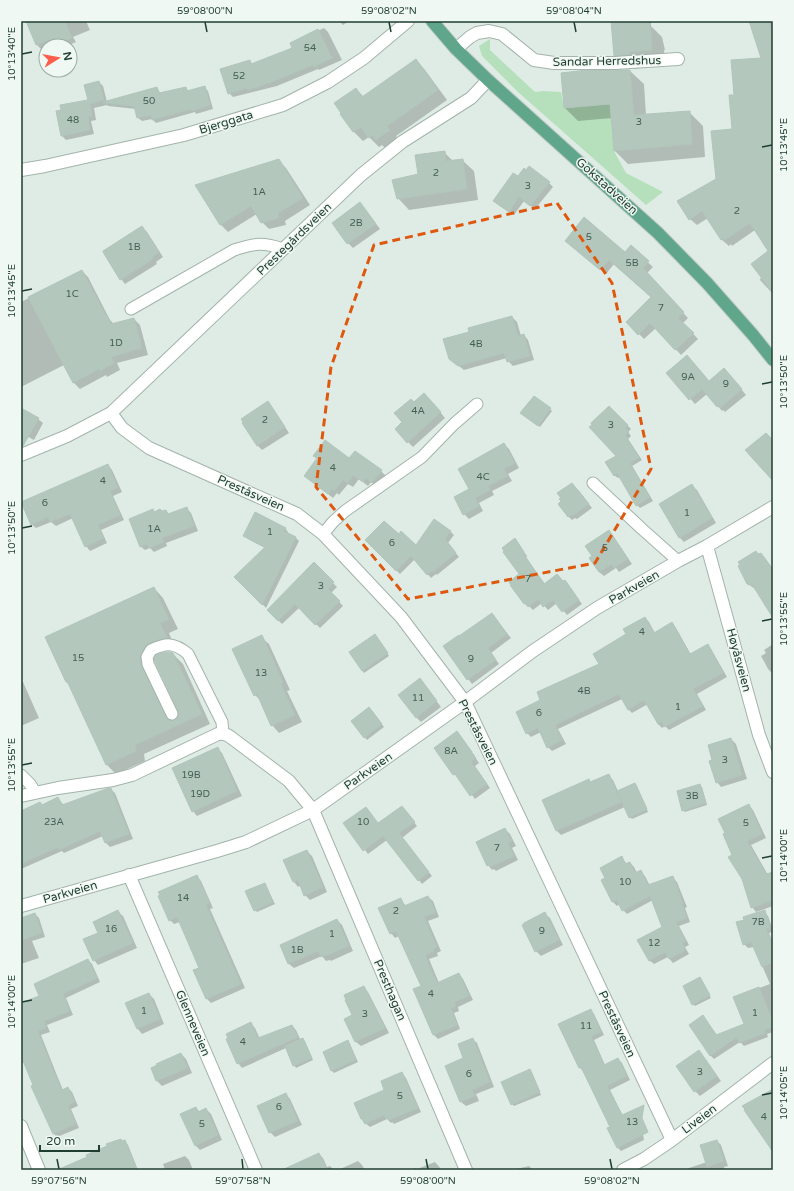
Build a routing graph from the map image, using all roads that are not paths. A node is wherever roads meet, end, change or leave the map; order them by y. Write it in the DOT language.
graph roads {
  1 [pos="408,21"];
  2 [pos="432,21"];
  3 [pos="456,49"];
  4 [pos="678,59"];
  5 [pos="488,80"];
  6 [pos="21,170"];
  7 [pos="283,249"];
  8 [pos="131,309"];
  9 [pos="773,360"];
  10 [pos="477,404"];
  11 [pos="111,413"];
  12 [pos="21,455"];
  13 [pos="593,483"];
  14 [pos="773,507"];
  15 [pos="323,534"];
  16 [pos="707,546"];
  17 [pos="678,561"];
  18 [pos="465,702"];
  19 [pos="172,714"];
  20 [pos="223,734"];
  21 [pos="773,772"];
  22 [pos="21,775"];
  23 [pos="35,792"];
  24 [pos="21,796"];
  25 [pos="313,810"];
  26 [pos="129,875"];
  27 [pos="21,906"];
  28 [pos="773,1063"];
  29 [pos="21,1126"];
  30 [pos="672,1140"];
  31 [pos="39,1170"];
  32 [pos="256,1170"];
  33 [pos="466,1170"];
  34 [pos="623,1170"];
  1 -- 6 [label="street, Bjerggata"];
  2 -- 3 [label="main road, Gokstadveien"];
  3 -- 4 [label="street, Sandar Herredshus"];
  3 -- 5 [label="main road, Gokstadveien"];
  5 -- 7 [label="street, Prestegårdsveien"];
  5 -- 9 [label="main road, Gokstadveien"];
  7 -- 8 [label="lane"];
  7 -- 11 [label="street, Prestegårdsveien"];
  10 -- 15 [label="lane"];
  11 -- 12 [label="street, Prestegårdsveien"];
  11 -- 15 [label="street, Preståsveien"];
  13 -- 17 [label="lane"];
  14 -- 16 [label="street, Parkveien"];
  15 -- 18 [label="street, Preståsveien"];
  16 -- 17 [label="street, Parkveien"];
  16 -- 21 [label="street, Høyåsveien"];
  17 -- 18 [label="street, Parkveien"];
  18 -- 25 [label="street, Parkveien"];
  18 -- 30 [label="street, Preståsveien"];
  19 -- 20 [label="lane"];
  20 -- 23 [label="street"];
  20 -- 25 [label="street, Presthagan"];
  22 -- 23 [label="lane"];
  23 -- 24 [label="street"];
  25 -- 26 [label="street, Parkveien"];
  25 -- 33 [label="street, Presthagan"];
  26 -- 27 [label="street, Parkveien"];
  26 -- 32 [label="street, Glenneveien"];
  28 -- 30 [label="street, Liveien"];
  29 -- 31 [label="street"];
  30 -- 34 [label="street, Liveien"];
}
